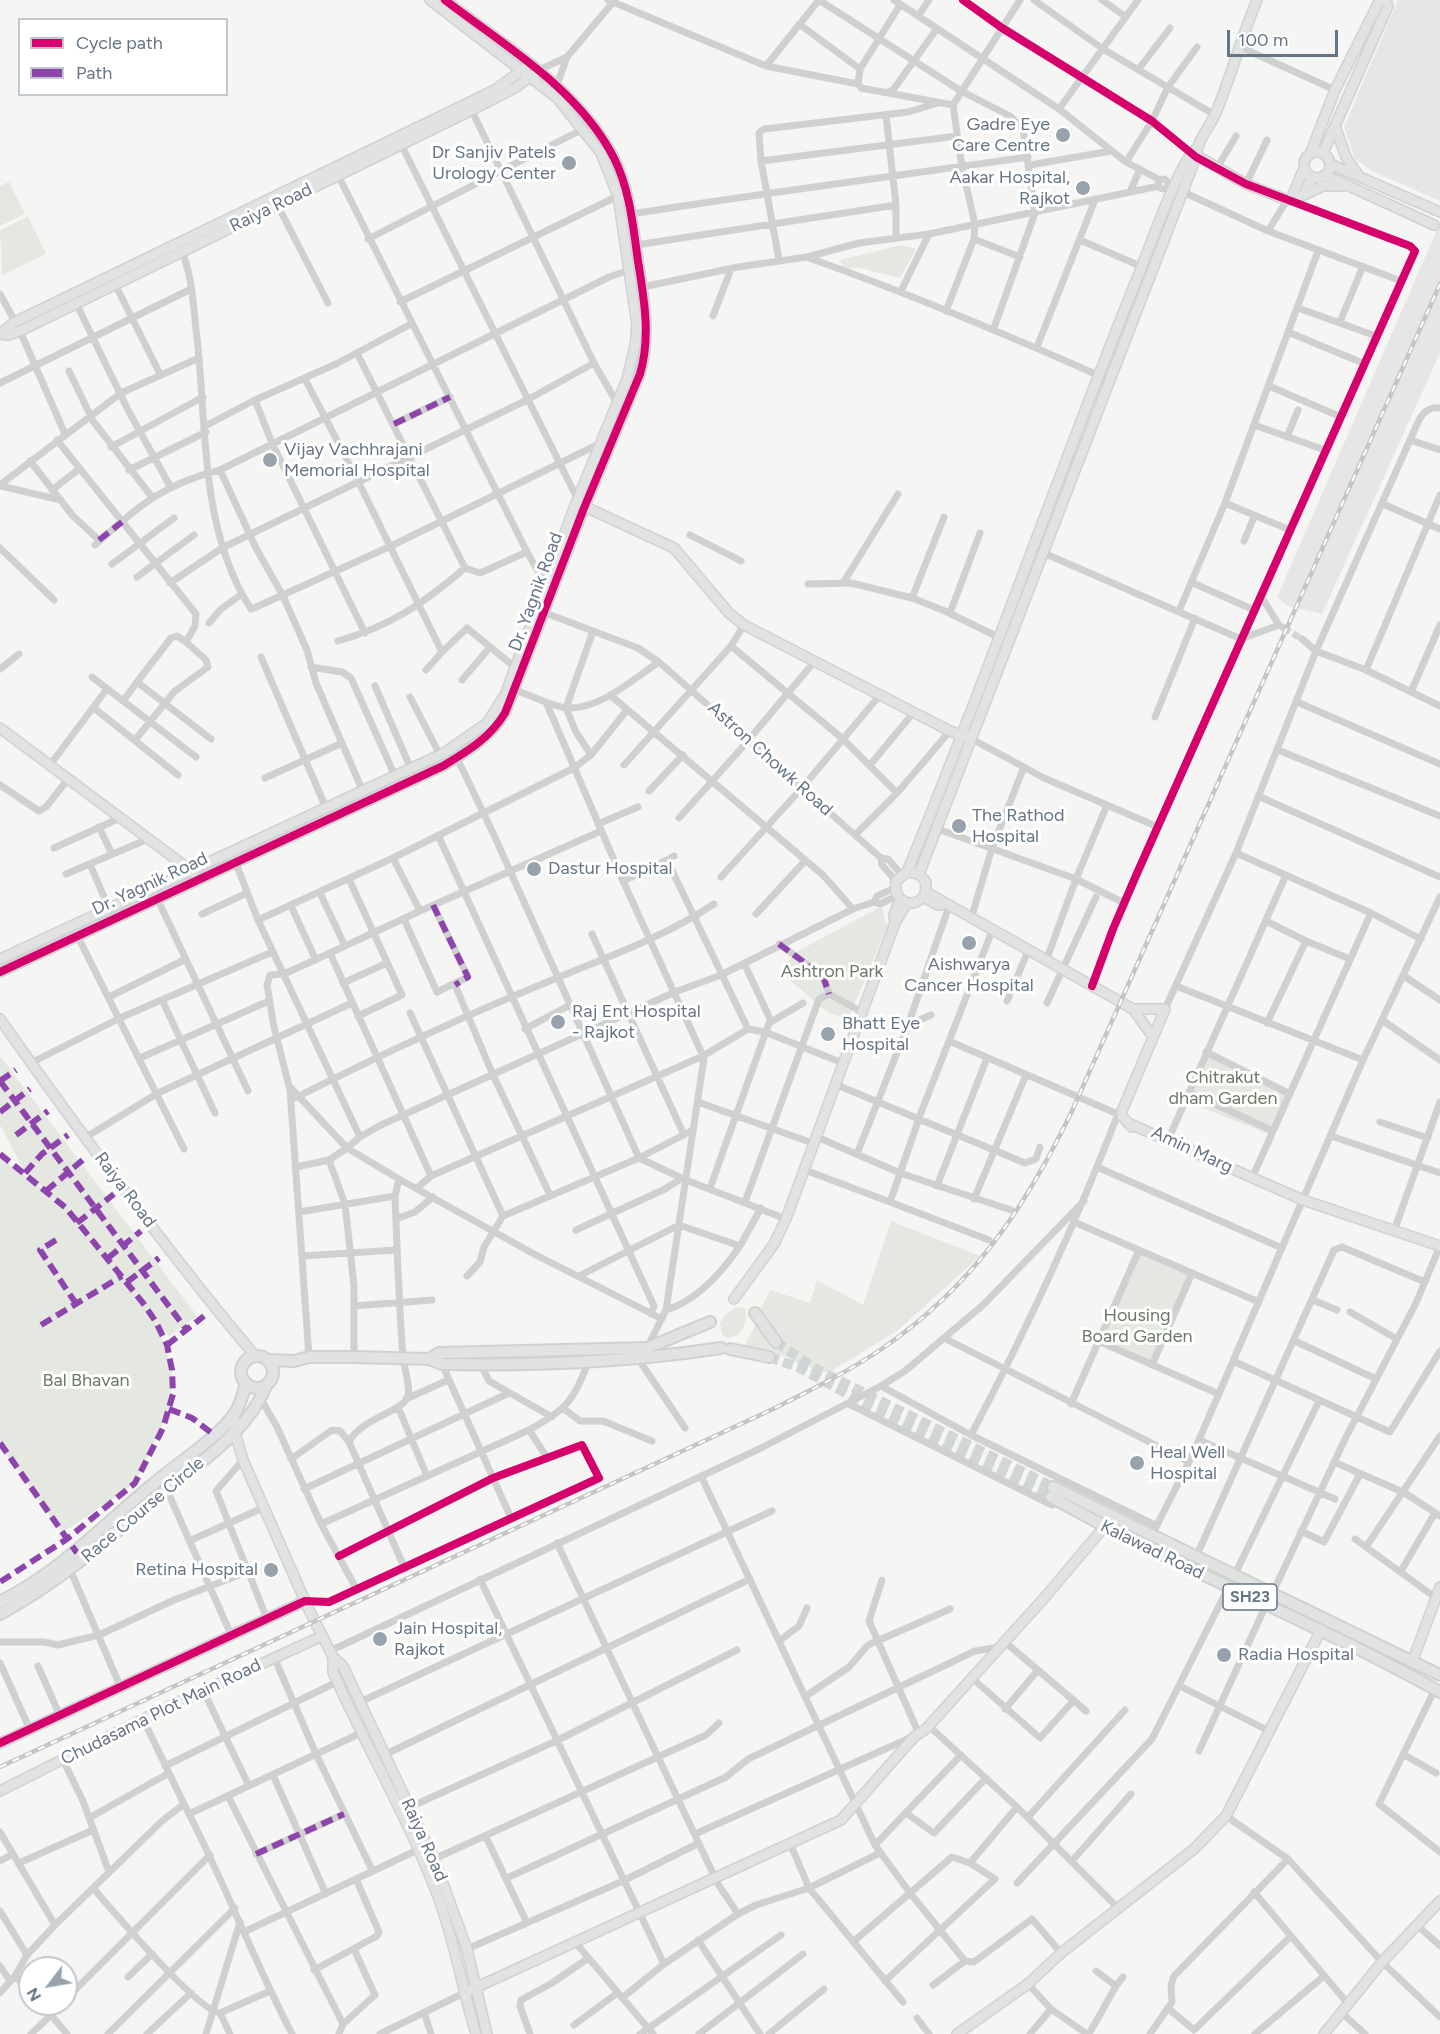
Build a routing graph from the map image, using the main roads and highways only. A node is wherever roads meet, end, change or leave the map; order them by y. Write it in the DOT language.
graph roads {
  1 [pos="755,1313"];
  2 [pos="710,1322"];
  3 [pos="776,1342"];
  4 [pos="644,1356"];
  5 [pos="769,1357"];
  6 [pos="429,1359"];
  7 [pos="267,1360"];
  8 [pos="294,1361"];
  9 [pos="246,1383"];
  10 [pos="269,1383"];
  11 [pos="68,1565"];
  12 [pos="0,1602"];
  13 [pos="0,1614"];
  14 [pos="1440,1676"];
  15 [pos="1437,1690"];
  1 -- 3 [label="main road"];
  2 -- 4 [label="main road"];
  4 -- 5 [label="main road"];
  4 -- 6 [label="main road"];
  4 -- 6 [label="main road"];
  6 -- 8 [label="main road"];
  7 -- 8 [label="main road"];
  7 -- 9 [label="main road"];
  7 -- 10 [label="main road"];
  8 -- 10 [label="main road, Race Course Circle"];
  9 -- 10 [label="main road"];
  9 -- 11 [label="main road, Race Course Circle"];
  10 -- 11 [label="main road, Race Course Circle"];
  11 -- 12 [label="main road, Race Course Circle"];
  11 -- 13 [label="main road, Race Course Circle"];
  14 -- 15 [label="main road, Kalawad Road / SH23"];
}
